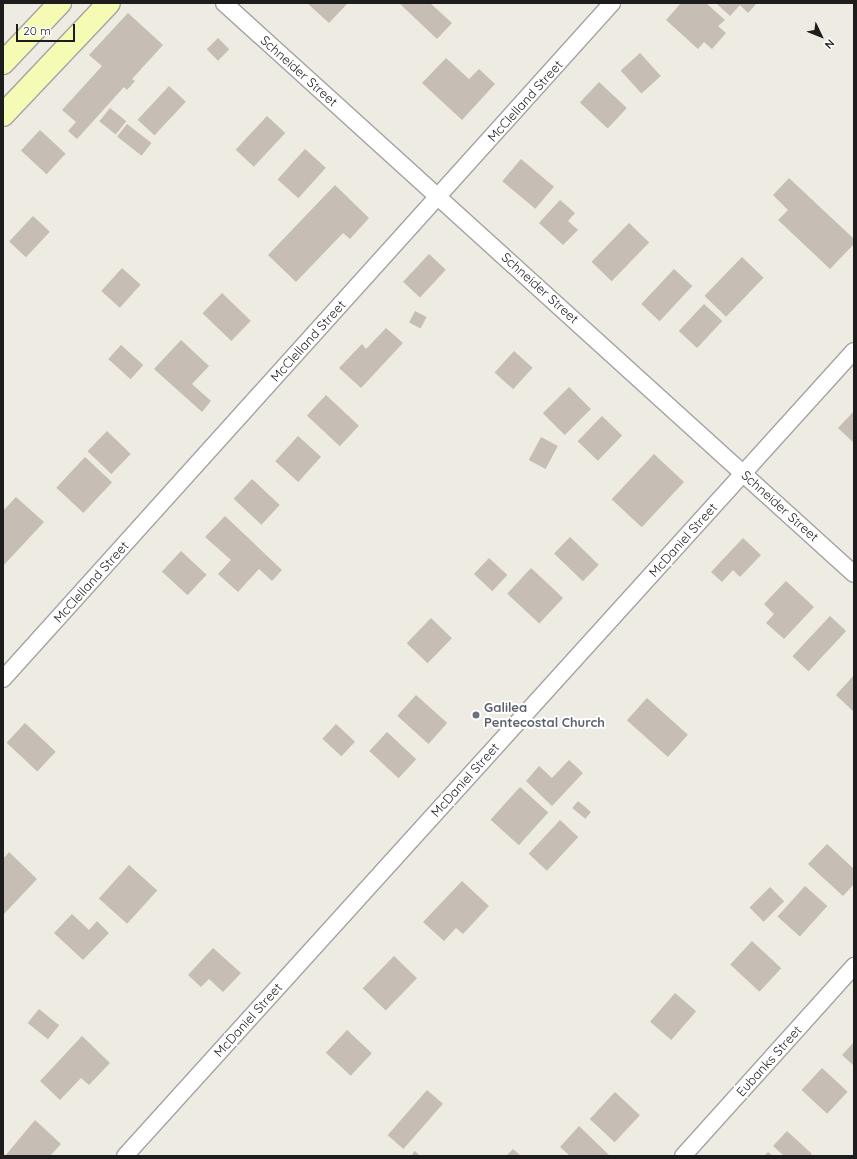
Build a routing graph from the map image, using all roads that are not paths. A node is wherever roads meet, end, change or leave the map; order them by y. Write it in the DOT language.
graph roads {
  1 [pos="60,3"];
  2 [pos="109,3"];
  3 [pos="224,3"];
  4 [pos="612,3"];
  5 [pos="3,63"];
  6 [pos="3,115"];
  7 [pos="439,197"];
  8 [pos="854,351"];
  9 [pos="744,473"];
  10 [pos="854,574"];
  11 [pos="3,679"];
  12 [pos="854,966"];
  13 [pos="125,1156"];
  14 [pos="683,1156"];
  1 -- 5 [label="main road"];
  2 -- 6 [label="main road"];
  3 -- 7 [label="street, Schneider Street"];
  4 -- 7 [label="street, McClelland Street"];
  7 -- 9 [label="street, Schneider Street"];
  7 -- 11 [label="street, McClelland Street"];
  8 -- 9 [label="street, McDaniel Street"];
  9 -- 10 [label="street, Schneider Street"];
  9 -- 13 [label="street, McDaniel Street"];
  12 -- 14 [label="street, Eubanks Street"];
}
